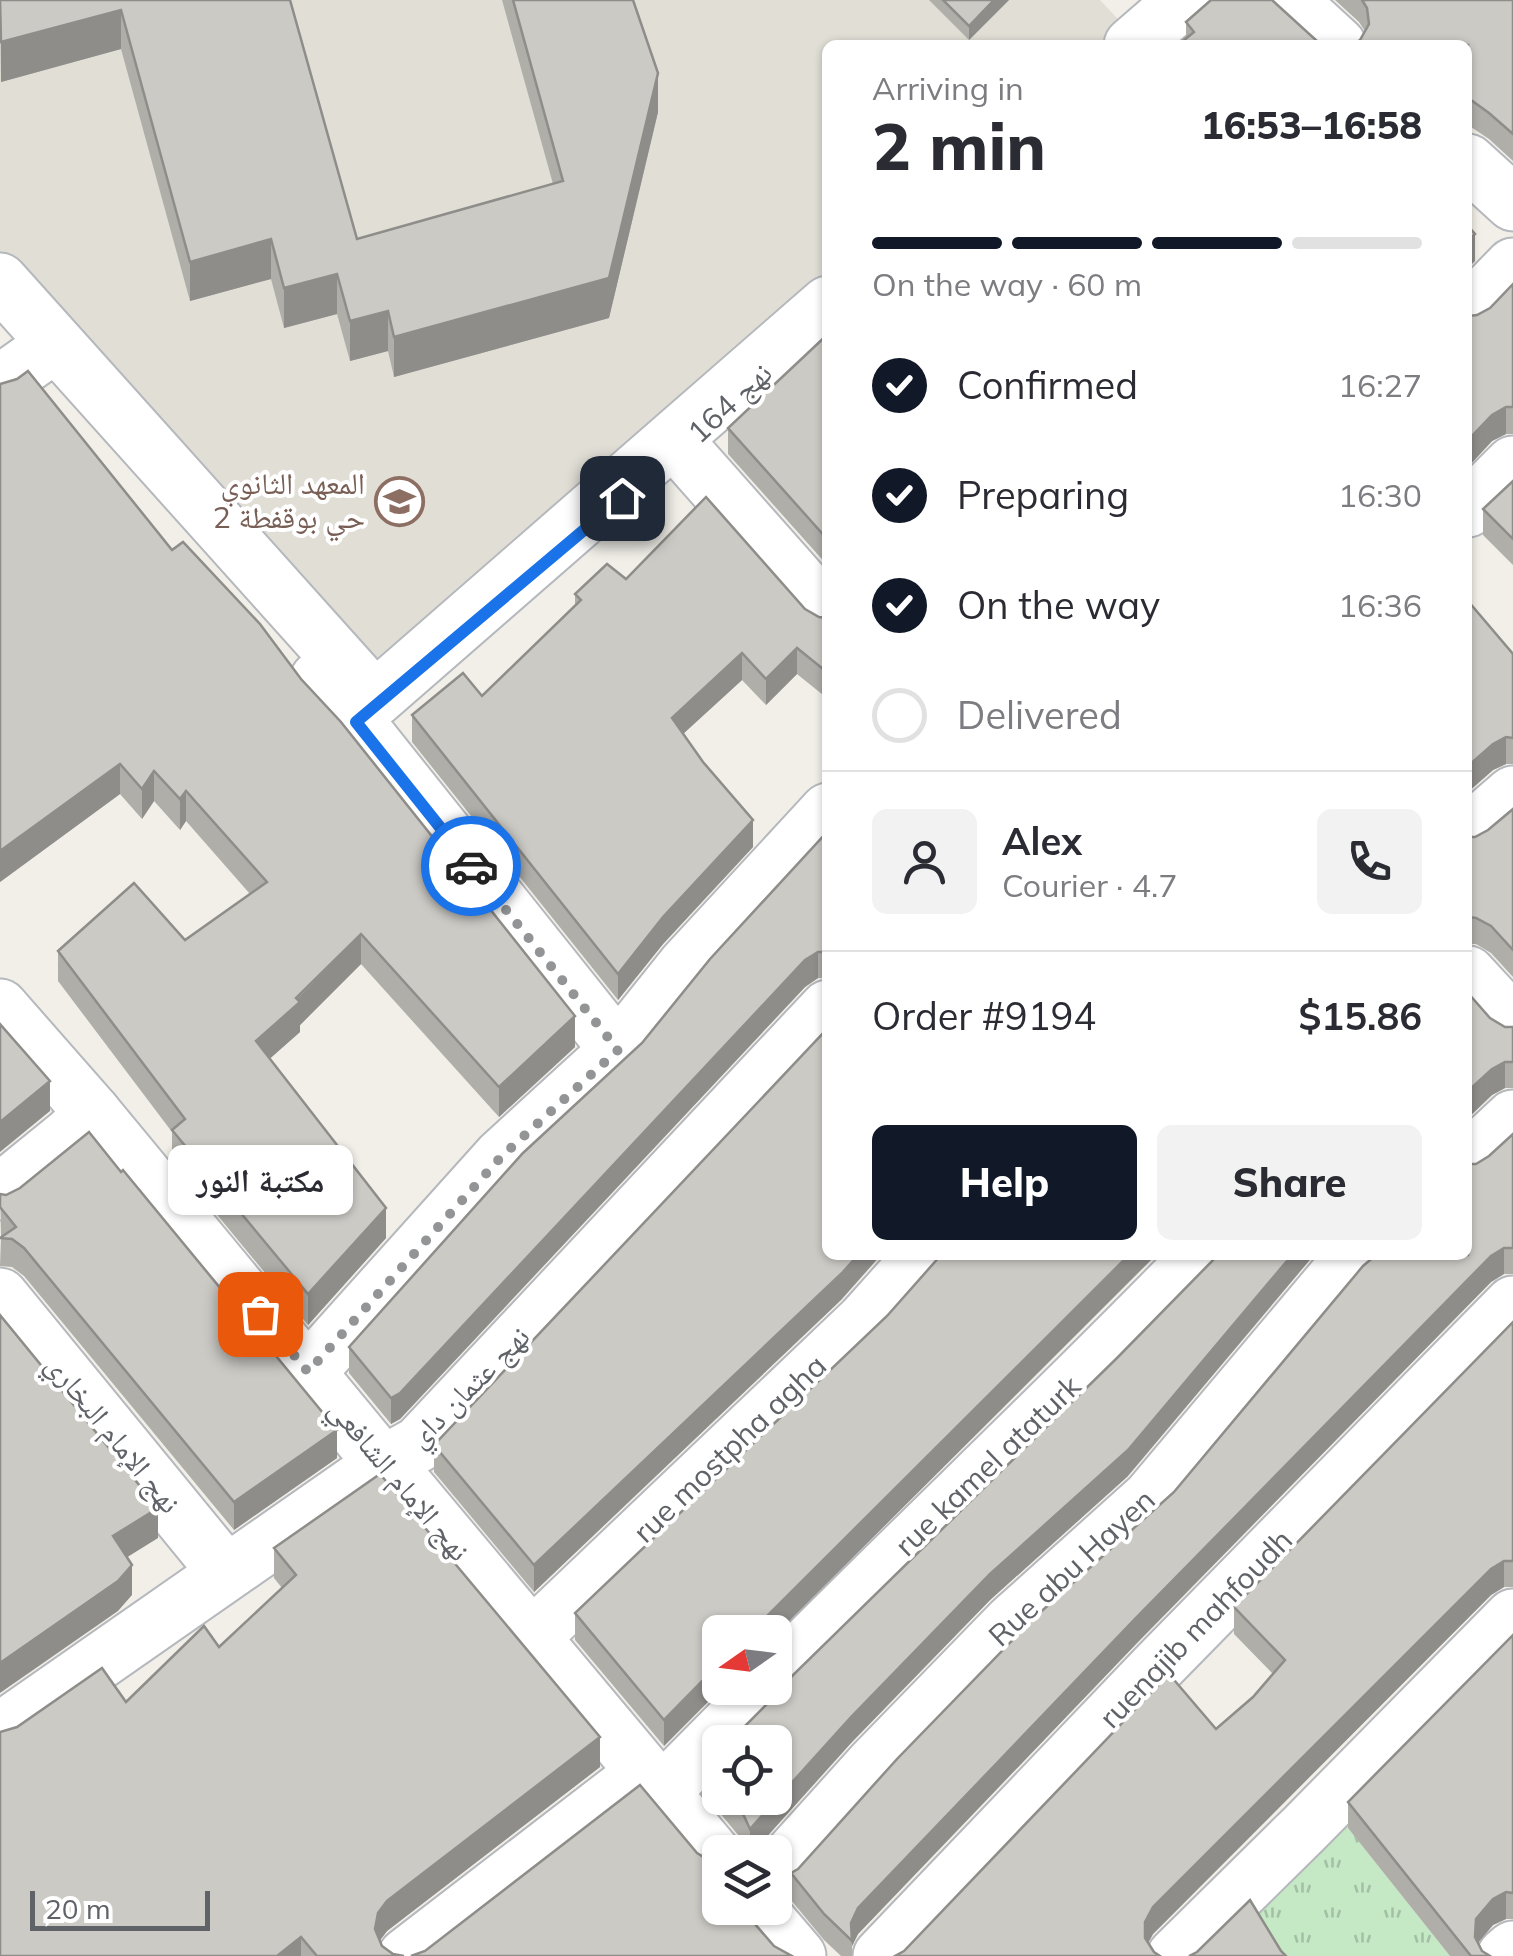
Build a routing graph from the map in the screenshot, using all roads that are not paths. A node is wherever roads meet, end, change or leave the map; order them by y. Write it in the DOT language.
graph roads {
  1 [pos="1174,0"];
  2 [pos="1184,0"];
  3 [pos="1288,0"];
  4 [pos="1130,40"];
  5 [pos="1138,40"];
  6 [pos="1332,40"];
  7 [pos="1472,166"];
  8 [pos="1513,203"];
  9 [pos="1513,266"];
  10 [pos="0,281"];
  11 [pos="1472,308"];
  12 [pos="822,309"];
  13 [pos="0,315"];
  14 [pos="822,319"];
  15 [pos="18,370"];
  16 [pos="681,448"];
  17 [pos="1513,464"];
  18 [pos="1472,505"];
  19 [pos="822,607"];
  20 [pos="356,722"];
  21 [pos="1513,794"];
  22 [pos="822,817"];
  23 [pos="1472,830"];
  24 [pos="1472,980"];
  25 [pos="0,1006"];
  26 [pos="822,1014"];
  27 [pos="1513,1023"];
  28 [pos="618,1050"];
  29 [pos="93,1112"];
  30 [pos="1513,1118"];
  31 [pos="1472,1156"];
  32 [pos="0,1192"];
  33 [pos="919,1260"];
  34 [pos="1195,1260"];
  35 [pos="1353,1260"];
  36 [pos="0,1296"];
  37 [pos="1513,1304"];
  38 [pos="308,1372"];
  39 [pos="383,1464"];
  40 [pos="226,1572"];
  41 [pos="1513,1617"];
  42 [pos="531,1638"];
  43 [pos="792,1660"];
  44 [pos="745,1705"];
  45 [pos="0,1731"];
  46 [pos="653,1782"];
  47 [pos="702,1841"];
  48 [pos="792,1855"];
  49 [pos="772,1925"];
  50 [pos="1513,1948"];
  51 [pos="406,1956"];
  52 [pos="798,1956"];
  53 [pos="881,1956"];
  54 [pos="1175,1956"];
  55 [pos="1505,1956"];
  1 -- 4 [label="street"];
  2 -- 5 [label="street"];
  3 -- 6 [label="street"];
  7 -- 8 [label="street"];
  9 -- 11 [label="street"];
  10 -- 12 [label="street"];
  13 -- 15 [label="street"];
  14 -- 16 [label="street, نهج 164"];
  15 -- 20 [label="street"];
  16 -- 19 [label="street"];
  16 -- 20 [label="street, نهج 164"];
  17 -- 18 [label="street"];
  20 -- 28 [label="street"];
  21 -- 23 [label="street"];
  22 -- 28 [label="street"];
  24 -- 27 [label="street"];
  25 -- 29 [label="street, نهج الإمام الشافعي"];
  26 -- 39 [label="street, نهج عثمان داي"];
  28 -- 38 [label="street"];
  29 -- 32 [label="street"];
  29 -- 38 [label="street, نهج الإمام الشافعي"];
  30 -- 31 [label="street"];
  33 -- 42 [label="street, rue mostpha agha"];
  34 -- 43 [label="street, rue kamel ataturk"];
  35 -- 48 [label="street, Rue abu Hayen"];
  36 -- 40 [label="street, نهج الإمام البخاري"];
  37 -- 53 [label="street, ruenajib mahfoudh"];
  38 -- 39 [label="street, نهج الإمام الشافعي"];
  39 -- 40 [label="street, نهج عثمان داي"];
  39 -- 42 [label="street, نهج الإمام الشافعي"];
  40 -- 45 [label="street, نهج عثمان داي"];
  41 -- 54 [label="street"];
  42 -- 46 [label="street, نهج الإمام الشافعي"];
  44 -- 46 [label="street"];
  46 -- 47 [label="street, نهج الإمام الشافعي"];
  46 -- 51 [label="street"];
  49 -- 52 [label="street"];
  50 -- 55 [label="street"];
}
